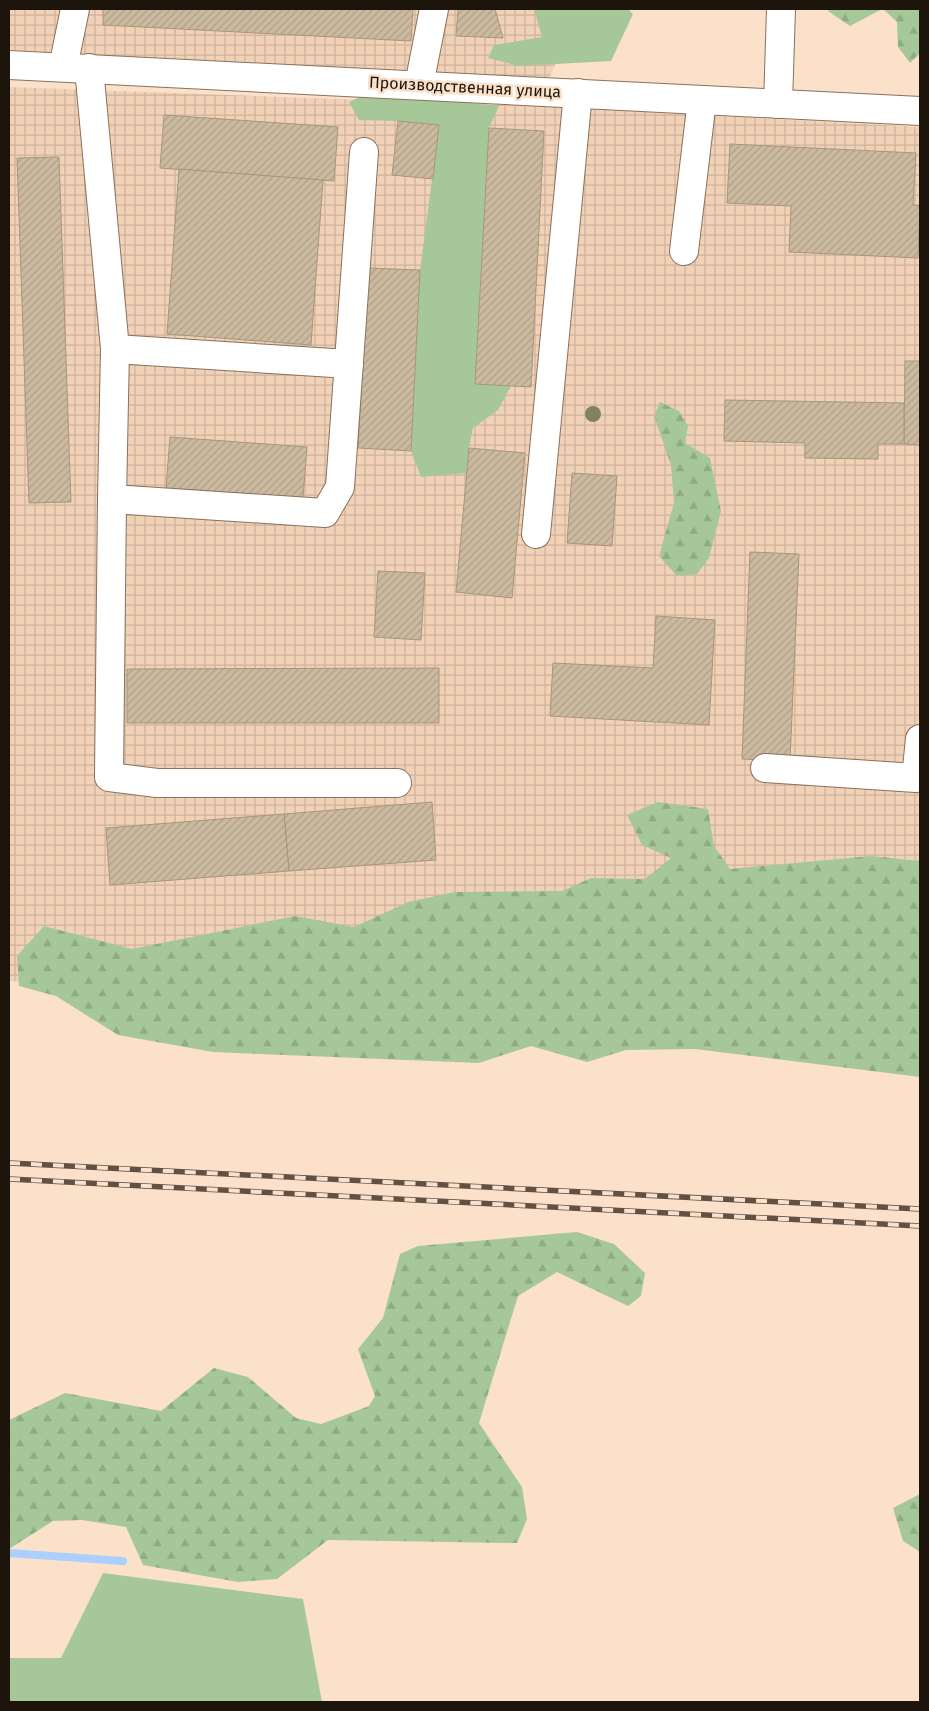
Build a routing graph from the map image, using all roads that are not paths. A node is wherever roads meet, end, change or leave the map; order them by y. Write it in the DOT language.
graph roads {
  1 [pos="75,9"];
  2 [pos="434,9"];
  3 [pos="781,9"];
  4 [pos="9,65"];
  5 [pos="62,67"];
  6 [pos="89,68"];
  7 [pos="419,85"];
  8 [pos="578,93"];
  9 [pos="702,100"];
  10 [pos="778,104"];
  11 [pos="920,111"];
  12 [pos="364,152"];
  13 [pos="684,252"];
  14 [pos="115,349"];
  15 [pos="349,364"];
  16 [pos="112,499"];
  17 [pos="536,534"];
  18 [pos="920,739"];
  19 [pos="765,768"];
  20 [pos="397,783"];
  1 -- 5 [label="street"];
  2 -- 7 [label="street"];
  3 -- 10 [label="street"];
  4 -- 5 [label="street, Производственная улица"];
  5 -- 6 [label="street, Производственная улица"];
  6 -- 7 [label="street, Производственная улица"];
  6 -- 14 [label="street"];
  7 -- 8 [label="street, Производственная улица"];
  8 -- 9 [label="street, Производственная улица"];
  8 -- 17 [label="street"];
  9 -- 10 [label="street, Производственная улица"];
  9 -- 13 [label="street"];
  10 -- 11 [label="street, Производственная улица"];
  12 -- 15 [label="street"];
  14 -- 15 [label="street"];
  14 -- 16 [label="street"];
  15 -- 16 [label="street"];
  16 -- 20 [label="street"];
  18 -- 19 [label="street"];
}
